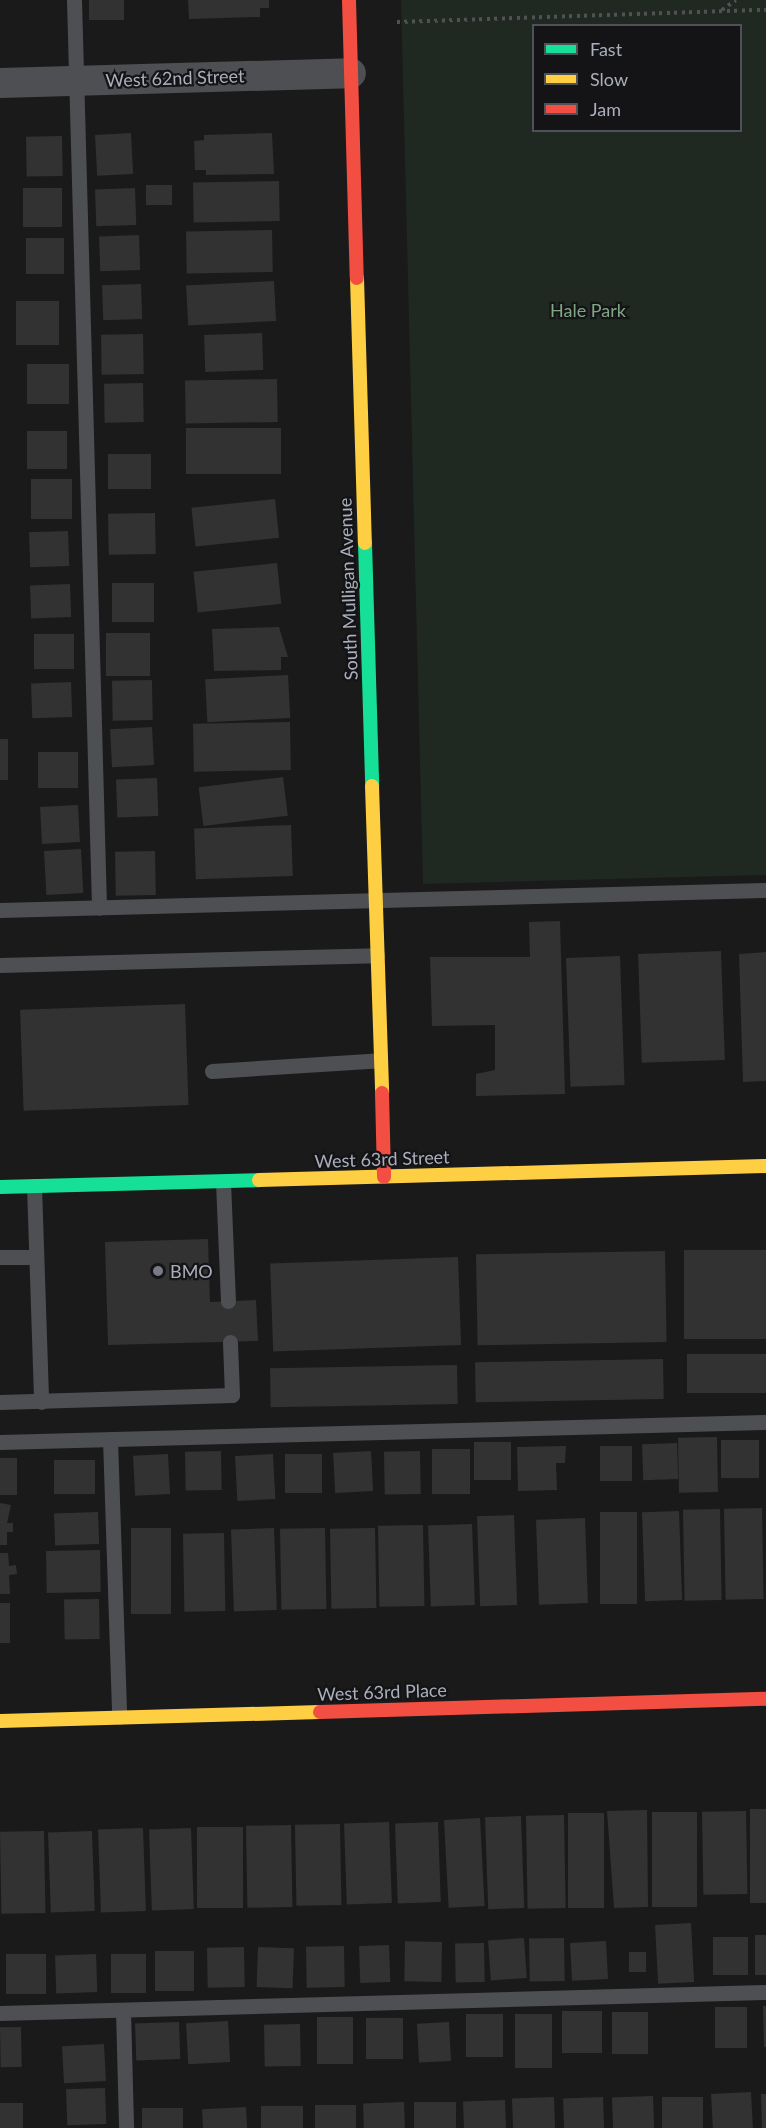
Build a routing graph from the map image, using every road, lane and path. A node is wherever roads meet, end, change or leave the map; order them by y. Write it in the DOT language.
graph roads {
  1 [pos="74,0"];
  2 [pos="349,0"];
  3 [pos="736,0"];
  4 [pos="766,10"];
  5 [pos="720,11"];
  6 [pos="397,22"];
  7 [pos="351,73"];
  8 [pos="76,81"];
  9 [pos="0,83"];
  10 [pos="766,890"];
  11 [pos="376,901"];
  12 [pos="99,908"];
  13 [pos="0,910"];
  14 [pos="377,955"];
  15 [pos="0,965"];
  16 [pos="380,1060"];
  17 [pos="212,1071"];
  18 [pos="766,1166"];
  19 [pos="384,1177"];
  20 [pos="223,1182"];
  21 [pos="34,1186"];
  22 [pos="0,1187"];
  23 [pos="0,1257"];
  24 [pos="36,1257"];
  25 [pos="228,1301"];
  26 [pos="230,1342"];
  27 [pos="0,1402"];
  28 [pos="41,1402"];
  29 [pos="766,1422"];
  30 [pos="110,1439"];
  31 [pos="0,1442"];
  32 [pos="766,1699"];
  33 [pos="119,1717"];
  34 [pos="0,1720"];
  35 [pos="766,1992"];
  36 [pos="123,2010"];
  37 [pos="0,2013"];
  38 [pos="126,2128"];
  1 -- 8 [label="lane"];
  2 -- 7 [label="street, South Mulligan Avenue"];
  3 -- 5 [label="path"];
  4 -- 5 [label="path"];
  5 -- 6 [label="path"];
  7 -- 8 [label="street, West 62nd Street"];
  7 -- 11 [label="street, South Mulligan Avenue"];
  8 -- 9 [label="street, West 62nd Street"];
  8 -- 12 [label="lane"];
  10 -- 11 [label="lane"];
  11 -- 12 [label="lane"];
  11 -- 14 [label="street, South Mulligan Avenue"];
  12 -- 13 [label="lane"];
  14 -- 15 [label="lane"];
  14 -- 16 [label="street, South Mulligan Avenue"];
  16 -- 17 [label="lane"];
  16 -- 19 [label="street, South Mulligan Avenue"];
  18 -- 19 [label="street, West 63rd Street"];
  19 -- 20 [label="street, West 63rd Street"];
  20 -- 21 [label="street, West 63rd Street"];
  20 -- 25 [label="lane"];
  21 -- 22 [label="street, West 63rd Street"];
  21 -- 24 [label="lane"];
  23 -- 24 [label="lane"];
  24 -- 28 [label="lane"];
  26 -- 28 [label="lane"];
  27 -- 28 [label="lane"];
  29 -- 30 [label="lane"];
  30 -- 31 [label="lane"];
  30 -- 33 [label="lane"];
  32 -- 33 [label="street, West 63rd Place"];
  33 -- 34 [label="street, West 63rd Place"];
  35 -- 36 [label="lane"];
  36 -- 37 [label="lane"];
  36 -- 38 [label="lane"];
}
